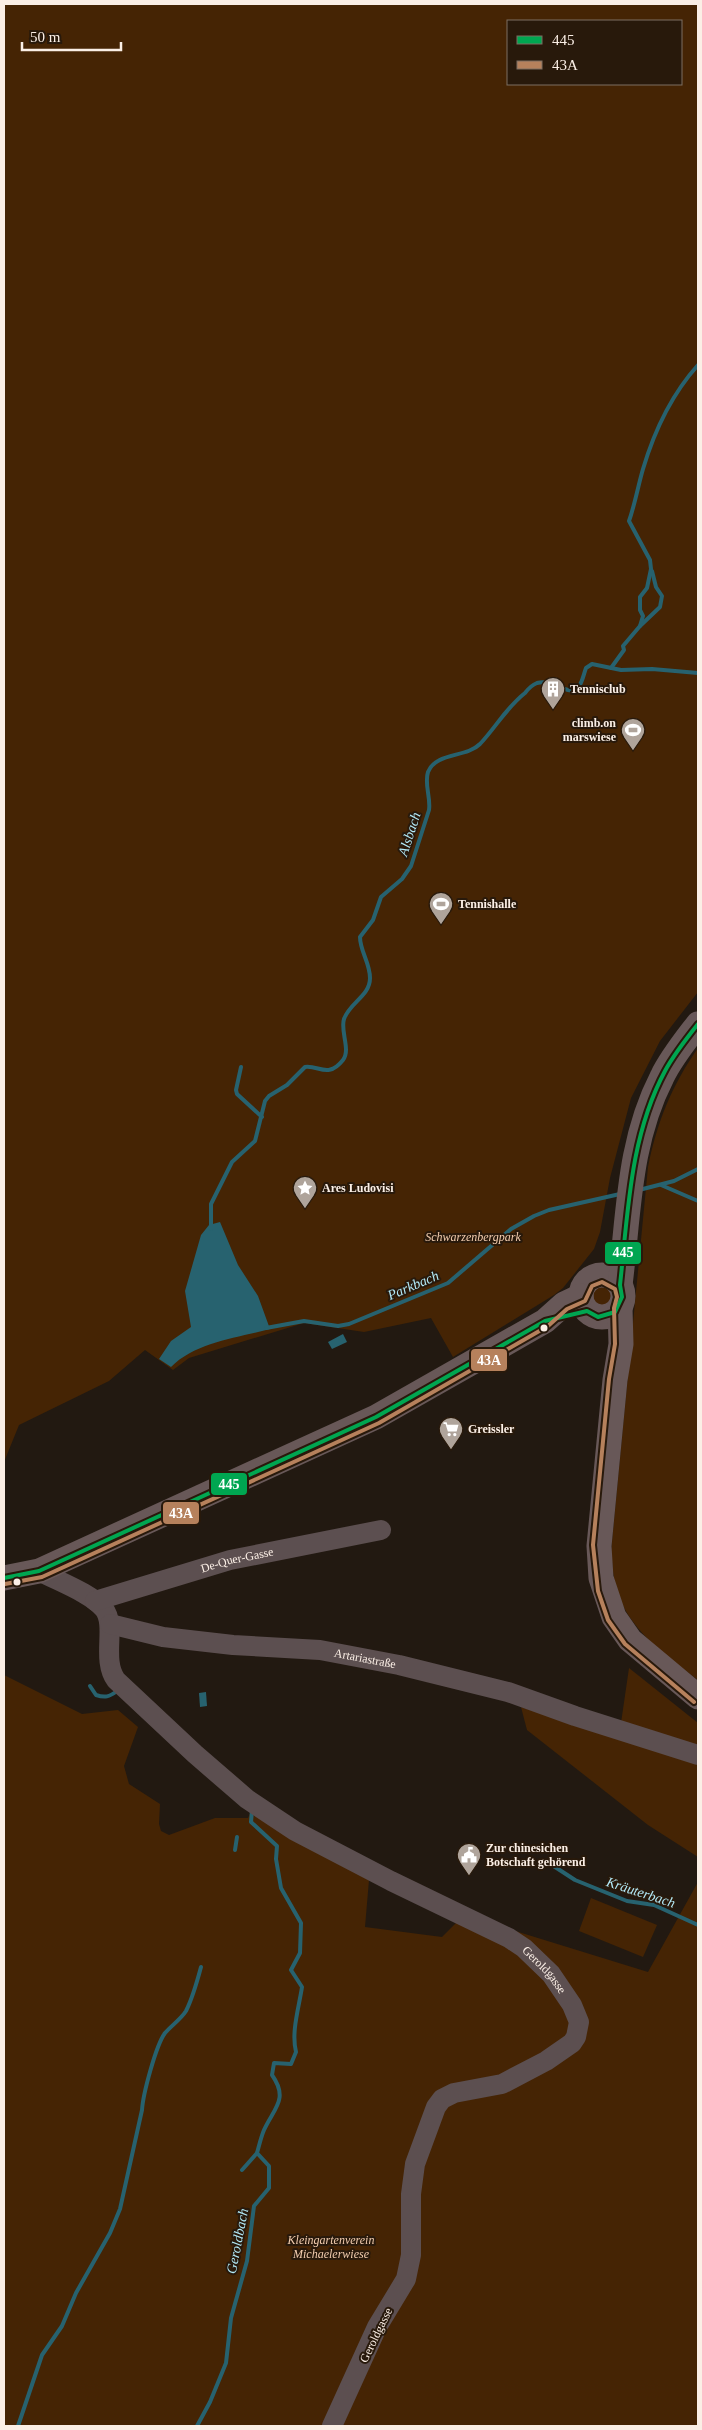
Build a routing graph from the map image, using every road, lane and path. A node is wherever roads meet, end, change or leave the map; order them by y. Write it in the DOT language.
graph roads {
  1 [pos="698,1024"];
  2 [pos="602,1299"];
  3 [pos="381,1530"];
  4 [pos="39,1571"];
  5 [pos="4,1578"];
  6 [pos="95,1601"];
  7 [pos="110,1624"];
  8 [pos="698,1697"];
  9 [pos="698,1755"];
  10 [pos="332,2426"];
  1 -- 2 [label="main road"];
  2 -- 4 [label="main road"];
  2 -- 8 [label="main road"];
  3 -- 6 [label="street, De-Quer-Gasse"];
  4 -- 5 [label="main road"];
  4 -- 6 [label="street"];
  6 -- 7 [label="street"];
  7 -- 9 [label="street, Artariastraße"];
  7 -- 10 [label="street, Geroldgasse"];
}
